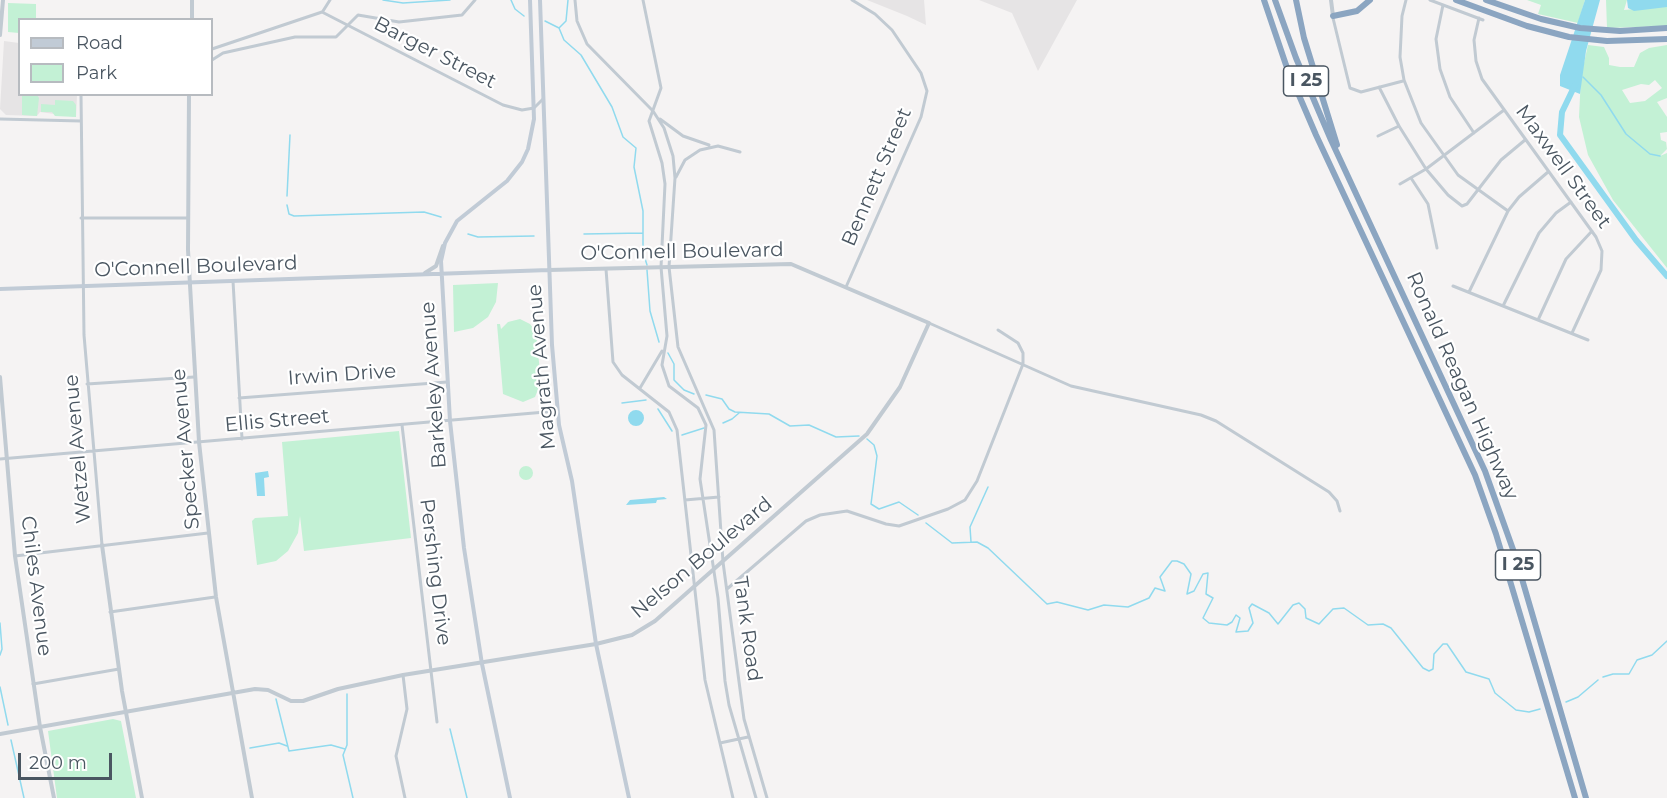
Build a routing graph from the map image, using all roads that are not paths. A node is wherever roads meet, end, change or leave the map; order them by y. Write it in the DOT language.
graph roads {
  1 [pos="3,0"];
  2 [pos="192,0"];
  3 [pos="330,0"];
  4 [pos="475,0"];
  5 [pos="530,0"];
  6 [pos="540,0"];
  7 [pos="576,0"];
  8 [pos="643,0"];
  9 [pos="852,0"];
  10 [pos="1262,0"];
  11 [pos="1275,0"];
  12 [pos="1296,0"];
  13 [pos="1330,0"];
  14 [pos="1370,0"];
  15 [pos="1407,0"];
  16 [pos="1430,0"];
  17 [pos="1456,0"];
  18 [pos="1486,0"];
  19 [pos="1364,3"];
  20 [pos="1443,5"];
  21 [pos="322,12"];
  22 [pos="1333,16"];
  23 [pos="192,18"];
  24 [pos="348,25"];
  25 [pos="1667,28"];
  26 [pos="0,35"];
  27 [pos="1667,39"];
  28 [pos="213,49"];
  29 [pos="213,59"];
  30 [pos="1404,80"];
  31 [pos="1379,87"];
  32 [pos="81,96"];
  33 [pos="189,96"];
  34 [pos="543,99"];
  35 [pos="534,108"];
  36 [pos="1504,110"];
  37 [pos="653,111"];
  38 [pos="658,118"];
  39 [pos="0,119"];
  40 [pos="81,121"];
  41 [pos="1399,126"];
  42 [pos="1474,133"];
  43 [pos="1378,136"];
  44 [pos="1525,140"];
  45 [pos="714,146"];
  46 [pos="740,152"];
  47 [pos="1443,155"];
  48 [pos="1341,160"];
  49 [pos="1426,169"];
  50 [pos="1548,172"];
  51 [pos="675,178"];
  52 [pos="1412,178"];
  53 [pos="1400,184"];
  54 [pos="1476,190"];
  55 [pos="1571,202"];
  56 [pos="1508,211"];
  57 [pos="81,218"];
  58 [pos="188,218"];
  59 [pos="1592,231"];
  60 [pos="445,243"];
  61 [pos="1437,248"];
  62 [pos="661,267"];
  63 [pos="669,267"];
  64 [pos="606,268"];
  65 [pos="549,270"];
  66 [pos="441,273"];
  67 [pos="424,274"];
  68 [pos="233,281"];
  69 [pos="189,282"];
  70 [pos="81,286"];
  71 [pos="1452,286"];
  72 [pos="846,287"];
  73 [pos="0,289"];
  74 [pos="1469,292"];
  75 [pos="1503,306"];
  76 [pos="1538,320"];
  77 [pos="929,323"];
  78 [pos="998,330"];
  79 [pos="1572,333"];
  80 [pos="1588,340"];
  81 [pos="677,342"];
  82 [pos="665,348"];
  83 [pos="1023,364"];
  84 [pos="0,377"];
  85 [pos="194,377"];
  86 [pos="447,382"];
  87 [pos="87,384"];
  88 [pos="640,388"];
  89 [pos="238,398"];
  90 [pos="557,411"];
  91 [pos="450,421"];
  92 [pos="402,425"];
  93 [pos="242,438"];
  94 [pos="199,442"];
  95 [pos="92,452"];
  96 [pos="0,459"];
  97 [pos="6,459"];
  98 [pos="719,497"];
  99 [pos="702,499"];
  100 [pos="685,501"];
  101 [pos="1340,511"];
  102 [pos="208,533"];
  103 [pos="102,545"];
  104 [pos="15,556"];
  105 [pos="723,562"];
  106 [pos="714,569"];
  107 [pos="696,585"];
  108 [pos="727,590"];
  109 [pos="216,597"];
  110 [pos="110,612"];
  111 [pos="596,645"];
  112 [pos="482,664"];
  113 [pos="119,669"];
  114 [pos="433,670"];
  115 [pos="403,675"];
  116 [pos="33,684"];
  117 [pos="232,694"];
  118 [pos="126,712"];
  119 [pos="437,722"];
  120 [pos="40,727"];
  121 [pos="0,734"];
  122 [pos="748,737"];
  123 [pos="739,739"];
  124 [pos="719,743"];
  125 [pos="54,798"];
  126 [pos="142,798"];
  127 [pos="252,798"];
  128 [pos="405,798"];
  129 [pos="510,798"];
  130 [pos="629,798"];
  131 [pos="733,798"];
  132 [pos="756,798"];
  133 [pos="767,798"];
  134 [pos="1575,798"];
  135 [pos="1586,798"];
  1 -- 26 [label="street"];
  2 -- 23 [label="street"];
  3 -- 21 [label="street"];
  4 -- 24 [label="street"];
  5 -- 35 [label="main road, Barkeley Avenue"];
  6 -- 34 [label="main road, Magrath Avenue"];
  7 -- 37 [label="street, Tank Road"];
  8 -- 37 [label="street"];
  9 -- 72 [label="street, Bennett Street"];
  10 -- 134 [label="highway, Ronald Reagan Highway / I 25"];
  11 -- 48 [label="highway, Ronald Reagan Highway / I 25"];
  12 -- 48 [label="highway"];
  13 -- 22 [label="street"];
  14 -- 19 [label="highway"];
  15 -- 30 [label="street"];
  16 -- 20 [label="street"];
  17 -- 27 [label="highway"];
  18 -- 25 [label="highway"];
  19 -- 22 [label="highway"];
  20 -- 36 [label="street, Maxwell Street"];
  20 -- 42 [label="street"];
  21 -- 24 [label="street, Barger Street"];
  21 -- 28 [label="street"];
  22 -- 31 [label="street"];
  24 -- 29 [label="street"];
  24 -- 35 [label="street, Barger Street"];
  30 -- 31 [label="street"];
  30 -- 47 [label="street"];
  31 -- 41 [label="street"];
  32 -- 40 [label="street, Wetzel Avenue"];
  33 -- 58 [label="street, Specker Avenue"];
  34 -- 35 [label="street"];
  34 -- 65 [label="main road, Magrath Avenue"];
  35 -- 60 [label="main road, Barkeley Avenue"];
  36 -- 42 [label="street"];
  36 -- 44 [label="street, Maxwell Street"];
  37 -- 38 [label="street, Tank Road"];
  37 -- 62 [label="street"];
  38 -- 45 [label="street"];
  38 -- 51 [label="street, Tank Road"];
  39 -- 40 [label="street"];
  40 -- 57 [label="street, Wetzel Avenue"];
  41 -- 43 [label="street"];
  41 -- 49 [label="street"];
  42 -- 47 [label="street"];
  44 -- 50 [label="street, Maxwell Street"];
  44 -- 54 [label="street"];
  45 -- 46 [label="street"];
  45 -- 51 [label="street"];
  47 -- 49 [label="street"];
  47 -- 54 [label="street"];
  48 -- 135 [label="highway, Ronald Reagan Highway / I 25"];
  49 -- 52 [label="street"];
  49 -- 54 [label="street"];
  50 -- 55 [label="street, Maxwell Street"];
  50 -- 56 [label="street"];
  51 -- 63 [label="street, Tank Road"];
  52 -- 53 [label="street"];
  52 -- 61 [label="street"];
  54 -- 56 [label="street"];
  55 -- 59 [label="street, Maxwell Street"];
  55 -- 75 [label="street"];
  56 -- 74 [label="street"];
  57 -- 58 [label="street"];
  57 -- 70 [label="street, Wetzel Avenue"];
  58 -- 69 [label="street, Specker Avenue"];
  59 -- 76 [label="street"];
  59 -- 79 [label="street, Maxwell Street"];
  60 -- 66 [label="main road, Barkeley Avenue"];
  60 -- 67 [label="street"];
  62 -- 63 [label="street, O'Connell Boulevard"];
  62 -- 64 [label="street, O'Connell Boulevard"];
  62 -- 82 [label="street"];
  63 -- 72 [label="street, O'Connell Boulevard"];
  63 -- 81 [label="street, Tank Road"];
  64 -- 65 [label="street, O'Connell Boulevard"];
  64 -- 88 [label="street"];
  65 -- 66 [label="main road, O'Connell Boulevard"];
  65 -- 90 [label="main road, Magrath Avenue"];
  66 -- 67 [label="main road, O'Connell Boulevard"];
  66 -- 86 [label="main road, Barkeley Avenue"];
  67 -- 68 [label="main road, O'Connell Boulevard"];
  68 -- 69 [label="main road, O'Connell Boulevard"];
  68 -- 89 [label="street"];
  69 -- 70 [label="main road, O'Connell Boulevard"];
  69 -- 85 [label="street, Specker Avenue"];
  70 -- 73 [label="main road, O'Connell Boulevard"];
  70 -- 87 [label="street, Wetzel Avenue"];
  71 -- 74 [label="street"];
  72 -- 77 [label="street, O'Connell Boulevard"];
  74 -- 75 [label="street"];
  75 -- 76 [label="street"];
  76 -- 79 [label="street"];
  77 -- 83 [label="street, O'Connell Boulevard"];
  77 -- 105 [label="street, Nelson Boulevard"];
  78 -- 83 [label="street"];
  79 -- 80 [label="street"];
  81 -- 82 [label="street"];
  81 -- 98 [label="street, Tank Road"];
  82 -- 88 [label="street"];
  82 -- 99 [label="street"];
  83 -- 101 [label="street, O'Connell Boulevard"];
  83 -- 108 [label="street"];
  84 -- 97 [label="street, Chiles Avenue"];
  85 -- 87 [label="street"];
  85 -- 94 [label="street, Specker Avenue"];
  86 -- 89 [label="street, Irwin Drive"];
  86 -- 91 [label="main road, Barkeley Avenue"];
  87 -- 95 [label="street, Wetzel Avenue"];
  88 -- 100 [label="street"];
  89 -- 93 [label="street"];
  90 -- 91 [label="street, Ellis Street"];
  90 -- 111 [label="main road, Magrath Avenue"];
  91 -- 92 [label="street, Ellis Street"];
  91 -- 112 [label="main road, Barkeley Avenue"];
  92 -- 93 [label="street, Ellis Street"];
  92 -- 114 [label="street, Pershing Drive"];
  93 -- 94 [label="street, Ellis Street"];
  94 -- 95 [label="street, Ellis Street"];
  94 -- 102 [label="street, Specker Avenue"];
  95 -- 97 [label="street, Ellis Street"];
  95 -- 103 [label="street, Wetzel Avenue"];
  96 -- 97 [label="street, Ellis Street"];
  97 -- 104 [label="street, Chiles Avenue"];
  98 -- 99 [label="street"];
  98 -- 105 [label="street, Tank Road"];
  99 -- 100 [label="street"];
  99 -- 106 [label="street"];
  100 -- 107 [label="street"];
  102 -- 103 [label="street"];
  102 -- 109 [label="street, Specker Avenue"];
  103 -- 104 [label="street"];
  103 -- 110 [label="street, Wetzel Avenue"];
  104 -- 116 [label="street, Chiles Avenue"];
  105 -- 106 [label="street, Nelson Boulevard"];
  105 -- 108 [label="street, Tank Road"];
  106 -- 107 [label="street, Nelson Boulevard"];
  106 -- 123 [label="street"];
  107 -- 111 [label="street, Nelson Boulevard"];
  107 -- 124 [label="street"];
  108 -- 122 [label="street, Tank Road"];
  109 -- 110 [label="street"];
  109 -- 117 [label="street, Specker Avenue"];
  110 -- 113 [label="street, Wetzel Avenue"];
  111 -- 112 [label="street, Nelson Boulevard"];
  111 -- 130 [label="main road, Magrath Avenue"];
  112 -- 114 [label="street, Nelson Boulevard"];
  112 -- 129 [label="main road, Barkeley Avenue"];
  113 -- 116 [label="street"];
  113 -- 118 [label="street, Wetzel Avenue"];
  114 -- 115 [label="street, Nelson Boulevard"];
  114 -- 119 [label="street, Pershing Drive"];
  115 -- 117 [label="street, Nelson Boulevard"];
  115 -- 128 [label="street"];
  116 -- 120 [label="street, Chiles Avenue"];
  117 -- 118 [label="street, Nelson Boulevard"];
  117 -- 127 [label="street, Specker Avenue"];
  118 -- 120 [label="street"];
  118 -- 126 [label="street, Wetzel Avenue"];
  120 -- 121 [label="street"];
  120 -- 125 [label="street, Chiles Avenue"];
  122 -- 123 [label="street"];
  122 -- 133 [label="street, Tank Road"];
  123 -- 124 [label="street"];
  123 -- 132 [label="street"];
  124 -- 131 [label="street"];
}
